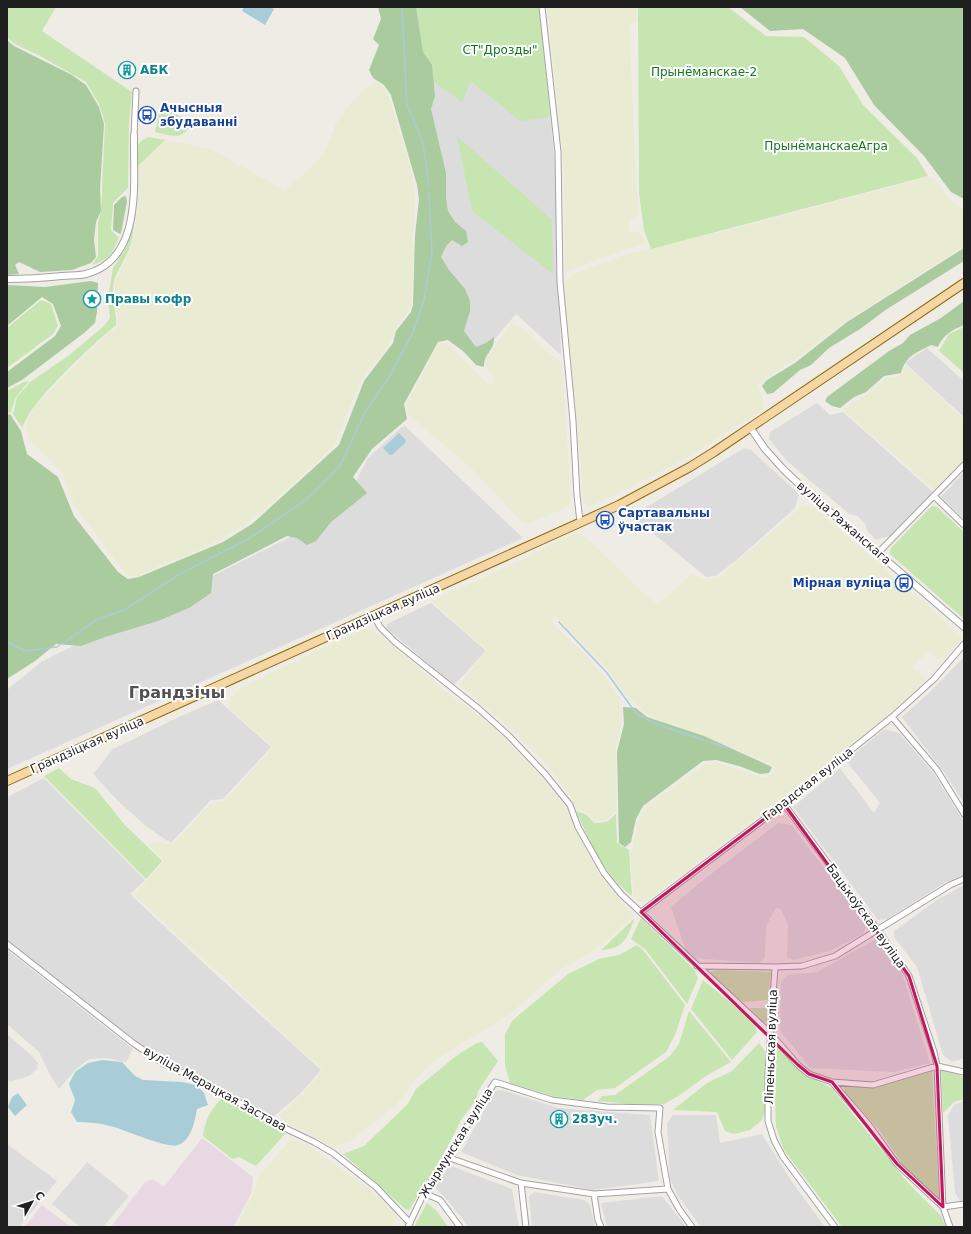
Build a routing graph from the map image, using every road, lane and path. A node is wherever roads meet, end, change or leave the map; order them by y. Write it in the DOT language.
graph roads {
  1 [pos="542,7"];
  2 [pos="136,92"];
  3 [pos="134,136"];
  4 [pos="7,279"];
  5 [pos="964,283"];
  6 [pos="750,427"];
  7 [pos="964,465"];
  8 [pos="934,496"];
  9 [pos="580,522"];
  10 [pos="964,525"];
  11 [pos="878,553"];
  12 [pos="374,616"];
  13 [pos="964,627"];
  14 [pos="964,644"];
  15 [pos="892,717"];
  16 [pos="7,781"];
  17 [pos="784,804"];
  18 [pos="964,814"];
  19 [pos="964,879"];
  20 [pos="641,912"];
  21 [pos="878,930"];
  22 [pos="7,944"];
  23 [pos="697,966"];
  24 [pos="775,967"];
  25 [pos="770,1034"];
  26 [pos="937,1066"];
  27 [pos="964,1072"];
  28 [pos="832,1082"];
  29 [pos="447,1157"];
  30 [pos="521,1183"];
  31 [pos="668,1189"];
  32 [pos="424,1193"];
  33 [pos="594,1194"];
  34 [pos="964,1204"];
  35 [pos="943,1207"];
  36 [pos="409,1225"];
  37 [pos="460,1227"];
  38 [pos="526,1227"];
  39 [pos="601,1227"];
  40 [pos="692,1227"];
  41 [pos="835,1227"];
  42 [pos="950,1227"];
  1 -- 9 [label="street"];
  2 -- 3 [label="street"];
  3 -- 4 [label="street"];
  5 -- 6 [label="main road, Грандзіцкая вуліца"];
  6 -- 9 [label="main road, Грандзіцкая вуліца"];
  6 -- 11 [label="street, вуліца Ражанскага"];
  7 -- 8 [label="street"];
  8 -- 10 [label="street"];
  8 -- 11 [label="street"];
  9 -- 12 [label="main road, Грандзіцкая вуліца"];
  11 -- 13 [label="street, вуліца Ражанскага"];
  12 -- 16 [label="main road, Грандзіцкая вуліца"];
  12 -- 20 [label="street"];
  14 -- 15 [label="street, Гарадская вуліца"];
  15 -- 17 [label="street, Гарадская вуліца"];
  15 -- 18 [label="street"];
  17 -- 20 [label="street, Гарадская вуліца"];
  17 -- 21 [label="street, Бацькоўская вуліца"];
  19 -- 21 [label="street"];
  20 -- 23 [label="street"];
  21 -- 24 [label="street"];
  21 -- 26 [label="street, Бацькоўская вуліца"];
  22 -- 36 [label="street, вуліца Мерацкая Застава"];
  23 -- 24 [label="street"];
  23 -- 25 [label="street"];
  24 -- 25 [label="street, Ліпеньская вуліца"];
  25 -- 28 [label="street"];
  25 -- 41 [label="street, Ліпеньская вуліца"];
  26 -- 27 [label="street"];
  26 -- 28 [label="street"];
  26 -- 35 [label="street, Бацькоўская вуліца"];
  28 -- 35 [label="street"];
  29 -- 30 [label="street"];
  29 -- 31 [label="street, Жырмунская вуліца"];
  29 -- 32 [label="street, Жырмунская вуліца"];
  30 -- 33 [label="street"];
  30 -- 38 [label="street"];
  31 -- 33 [label="street"];
  31 -- 40 [label="street"];
  32 -- 36 [label="street, Жырмунская вуліца"];
  32 -- 37 [label="street"];
  33 -- 39 [label="street"];
  34 -- 35 [label="street"];
  35 -- 42 [label="street, Бацькоўская вуліца"];
}
